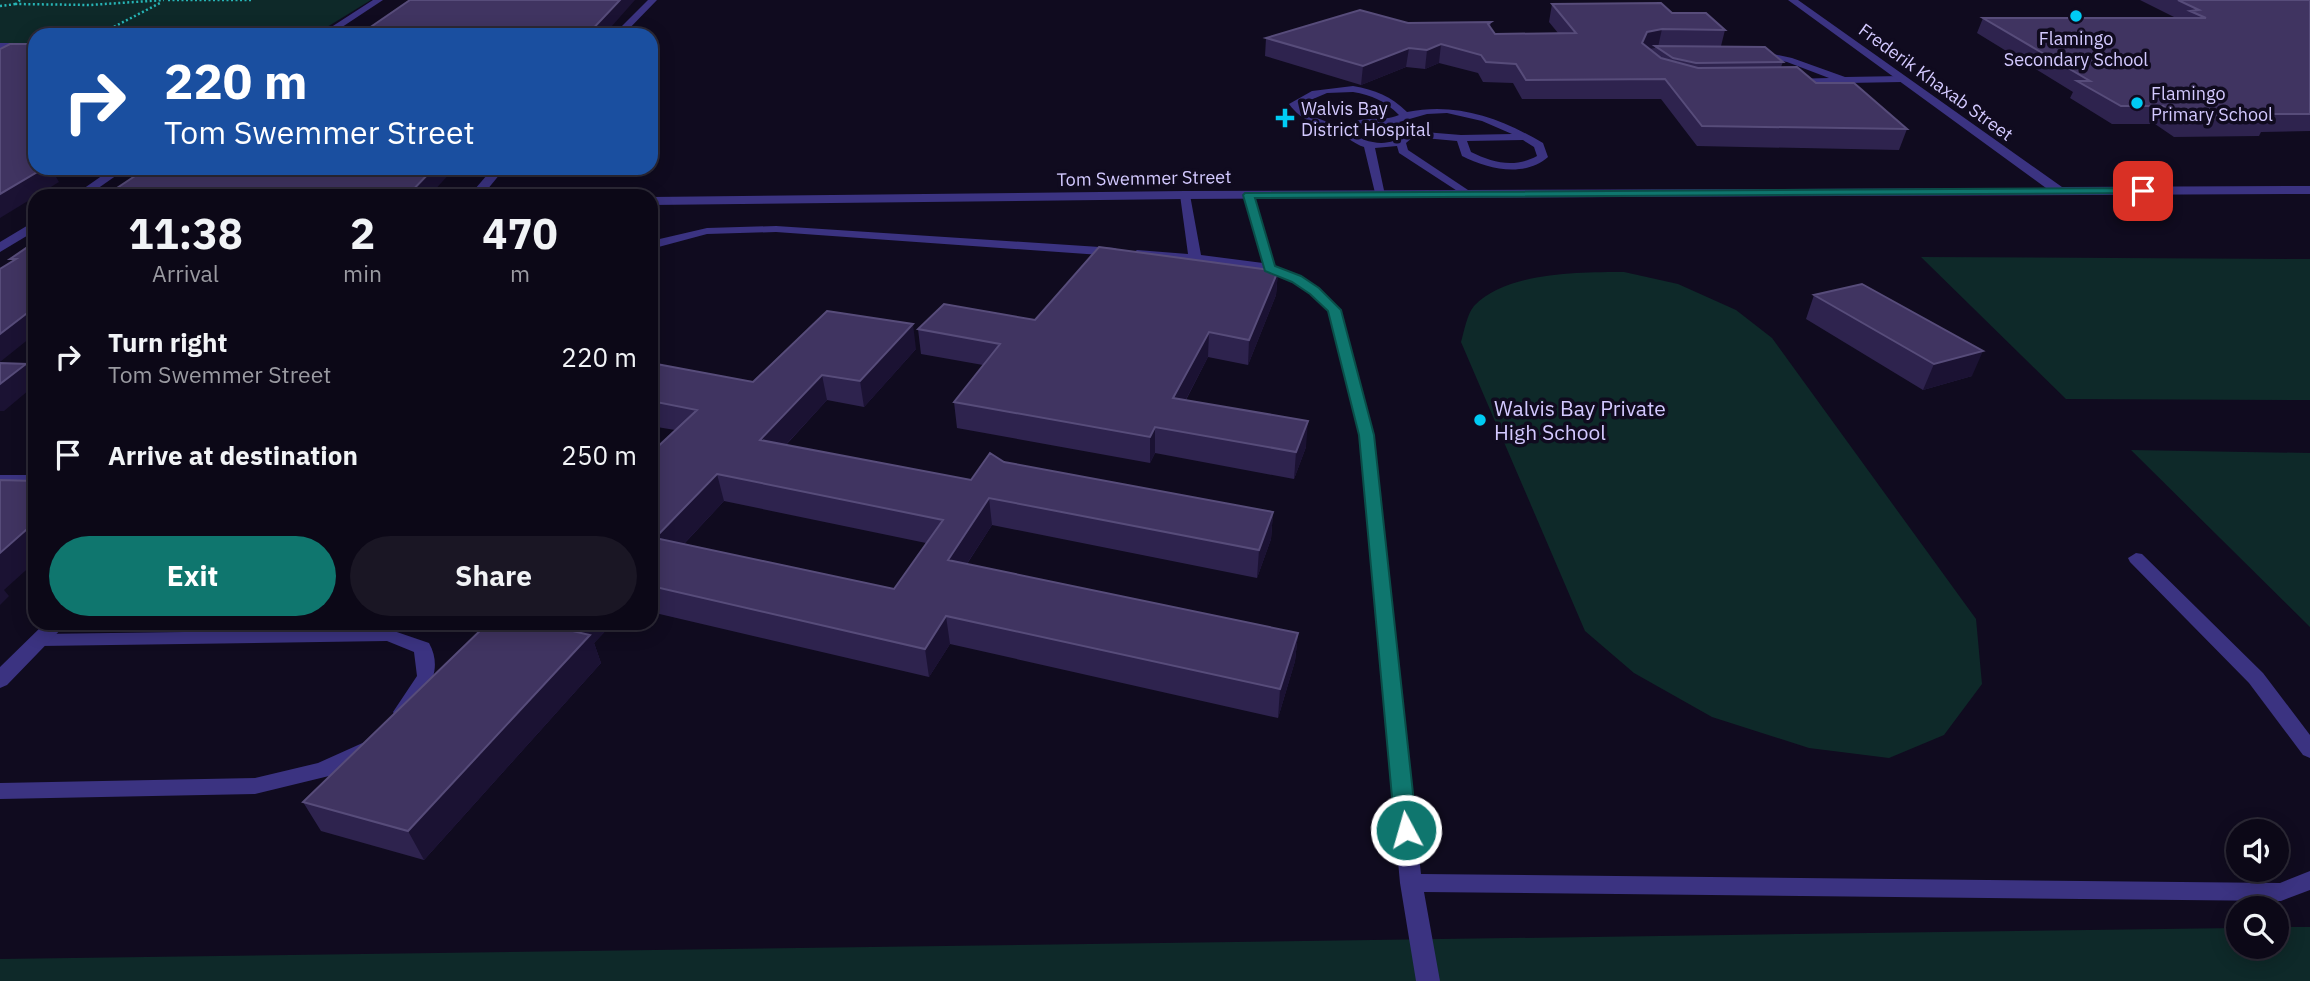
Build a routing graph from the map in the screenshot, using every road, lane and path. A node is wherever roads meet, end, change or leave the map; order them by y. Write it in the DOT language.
graph roads {
  1 [pos="20,0"];
  2 [pos="166,0"];
  3 [pos="252,0"];
  4 [pos="379,0"];
  5 [pos="653,0"];
  6 [pos="1792,0"];
  7 [pos="16,4"];
  8 [pos="0,6"];
  9 [pos="112,28"];
  10 [pos="335,28"];
  11 [pos="625,28"];
  12 [pos="0,46"];
  13 [pos="28,46"];
  14 [pos="1750,54"];
  15 [pos="1902,79"];
  16 [pos="1844,80"];
  17 [pos="1776,81"];
  18 [pos="1404,114"];
  19 [pos="1389,123"];
  20 [pos="1346,132"];
  21 [pos="1525,136"];
  22 [pos="1405,138"];
  23 [pos="1461,138"];
  24 [pos="1369,144"];
  25 [pos="110,175"];
  26 [pos="493,175"];
  27 [pos="90,189"];
  28 [pos="481,189"];
  29 [pos="2310,190"];
  30 [pos="2059,191"];
  31 [pos="1380,194"];
  32 [pos="1469,194"];
  33 [pos="1185,195"];
  34 [pos="1248,195"];
  35 [pos="658,201"];
  36 [pos="28,230"];
  37 [pos="658,243"];
  38 [pos="0,248"];
  39 [pos="1195,258"];
  40 [pos="1269,268"];
  41 [pos="0,480"];
  42 [pos="28,480"];
  43 [pos="2136,558"];
  44 [pos="50,630"];
  45 [pos="226,630"];
  46 [pos="219,637"];
  47 [pos="40,640"];
  48 [pos="0,681"];
  49 [pos="2310,750"];
  50 [pos="0,791"];
  51 [pos="2310,880"];
  52 [pos="1411,883"];
  53 [pos="1428,981"];
  1 -- 7 [label="path"];
  2 -- 3 [label="path"];
  2 -- 7 [label="path"];
  2 -- 9 [label="path"];
  4 -- 10 [label="street"];
  5 -- 11 [label="street"];
  6 -- 15 [label="street, Frederik Khaxab Street"];
  7 -- 8 [label="path"];
  12 -- 13 [label="street"];
  14 -- 16 [label="lane"];
  15 -- 16 [label="lane"];
  15 -- 30 [label="street, Frederik Khaxab Street"];
  16 -- 17 [label="lane"];
  18 -- 19 [label="lane"];
  18 -- 20 [label="lane"];
  18 -- 21 [label="lane"];
  19 -- 20 [label="lane"];
  19 -- 22 [label="lane"];
  20 -- 24 [label="lane"];
  21 -- 23 [label="lane"];
  21 -- 23 [label="lane"];
  22 -- 23 [label="lane"];
  22 -- 24 [label="lane"];
  22 -- 32 [label="lane"];
  24 -- 31 [label="lane"];
  25 -- 27 [label="street"];
  26 -- 28 [label="street"];
  29 -- 30 [label="street, Tom Swemmer Street"];
  30 -- 32 [label="street, Tom Swemmer Street"];
  31 -- 32 [label="street, Tom Swemmer Street"];
  31 -- 34 [label="street, Tom Swemmer Street"];
  33 -- 34 [label="street, Tom Swemmer Street"];
  33 -- 35 [label="street, Tom Swemmer Street"];
  33 -- 39 [label="lane"];
  34 -- 40 [label="lane"];
  36 -- 38 [label="street"];
  37 -- 39 [label="lane"];
  39 -- 40 [label="lane"];
  40 -- 52 [label="lane"];
  41 -- 42 [label="street"];
  43 -- 49 [label="lane"];
  44 -- 47 [label="street"];
  45 -- 46 [label="lane"];
  46 -- 47 [label="lane"];
  46 -- 50 [label="lane"];
  47 -- 48 [label="street"];
  51 -- 52 [label="lane"];
  52 -- 53 [label="lane"];
}
